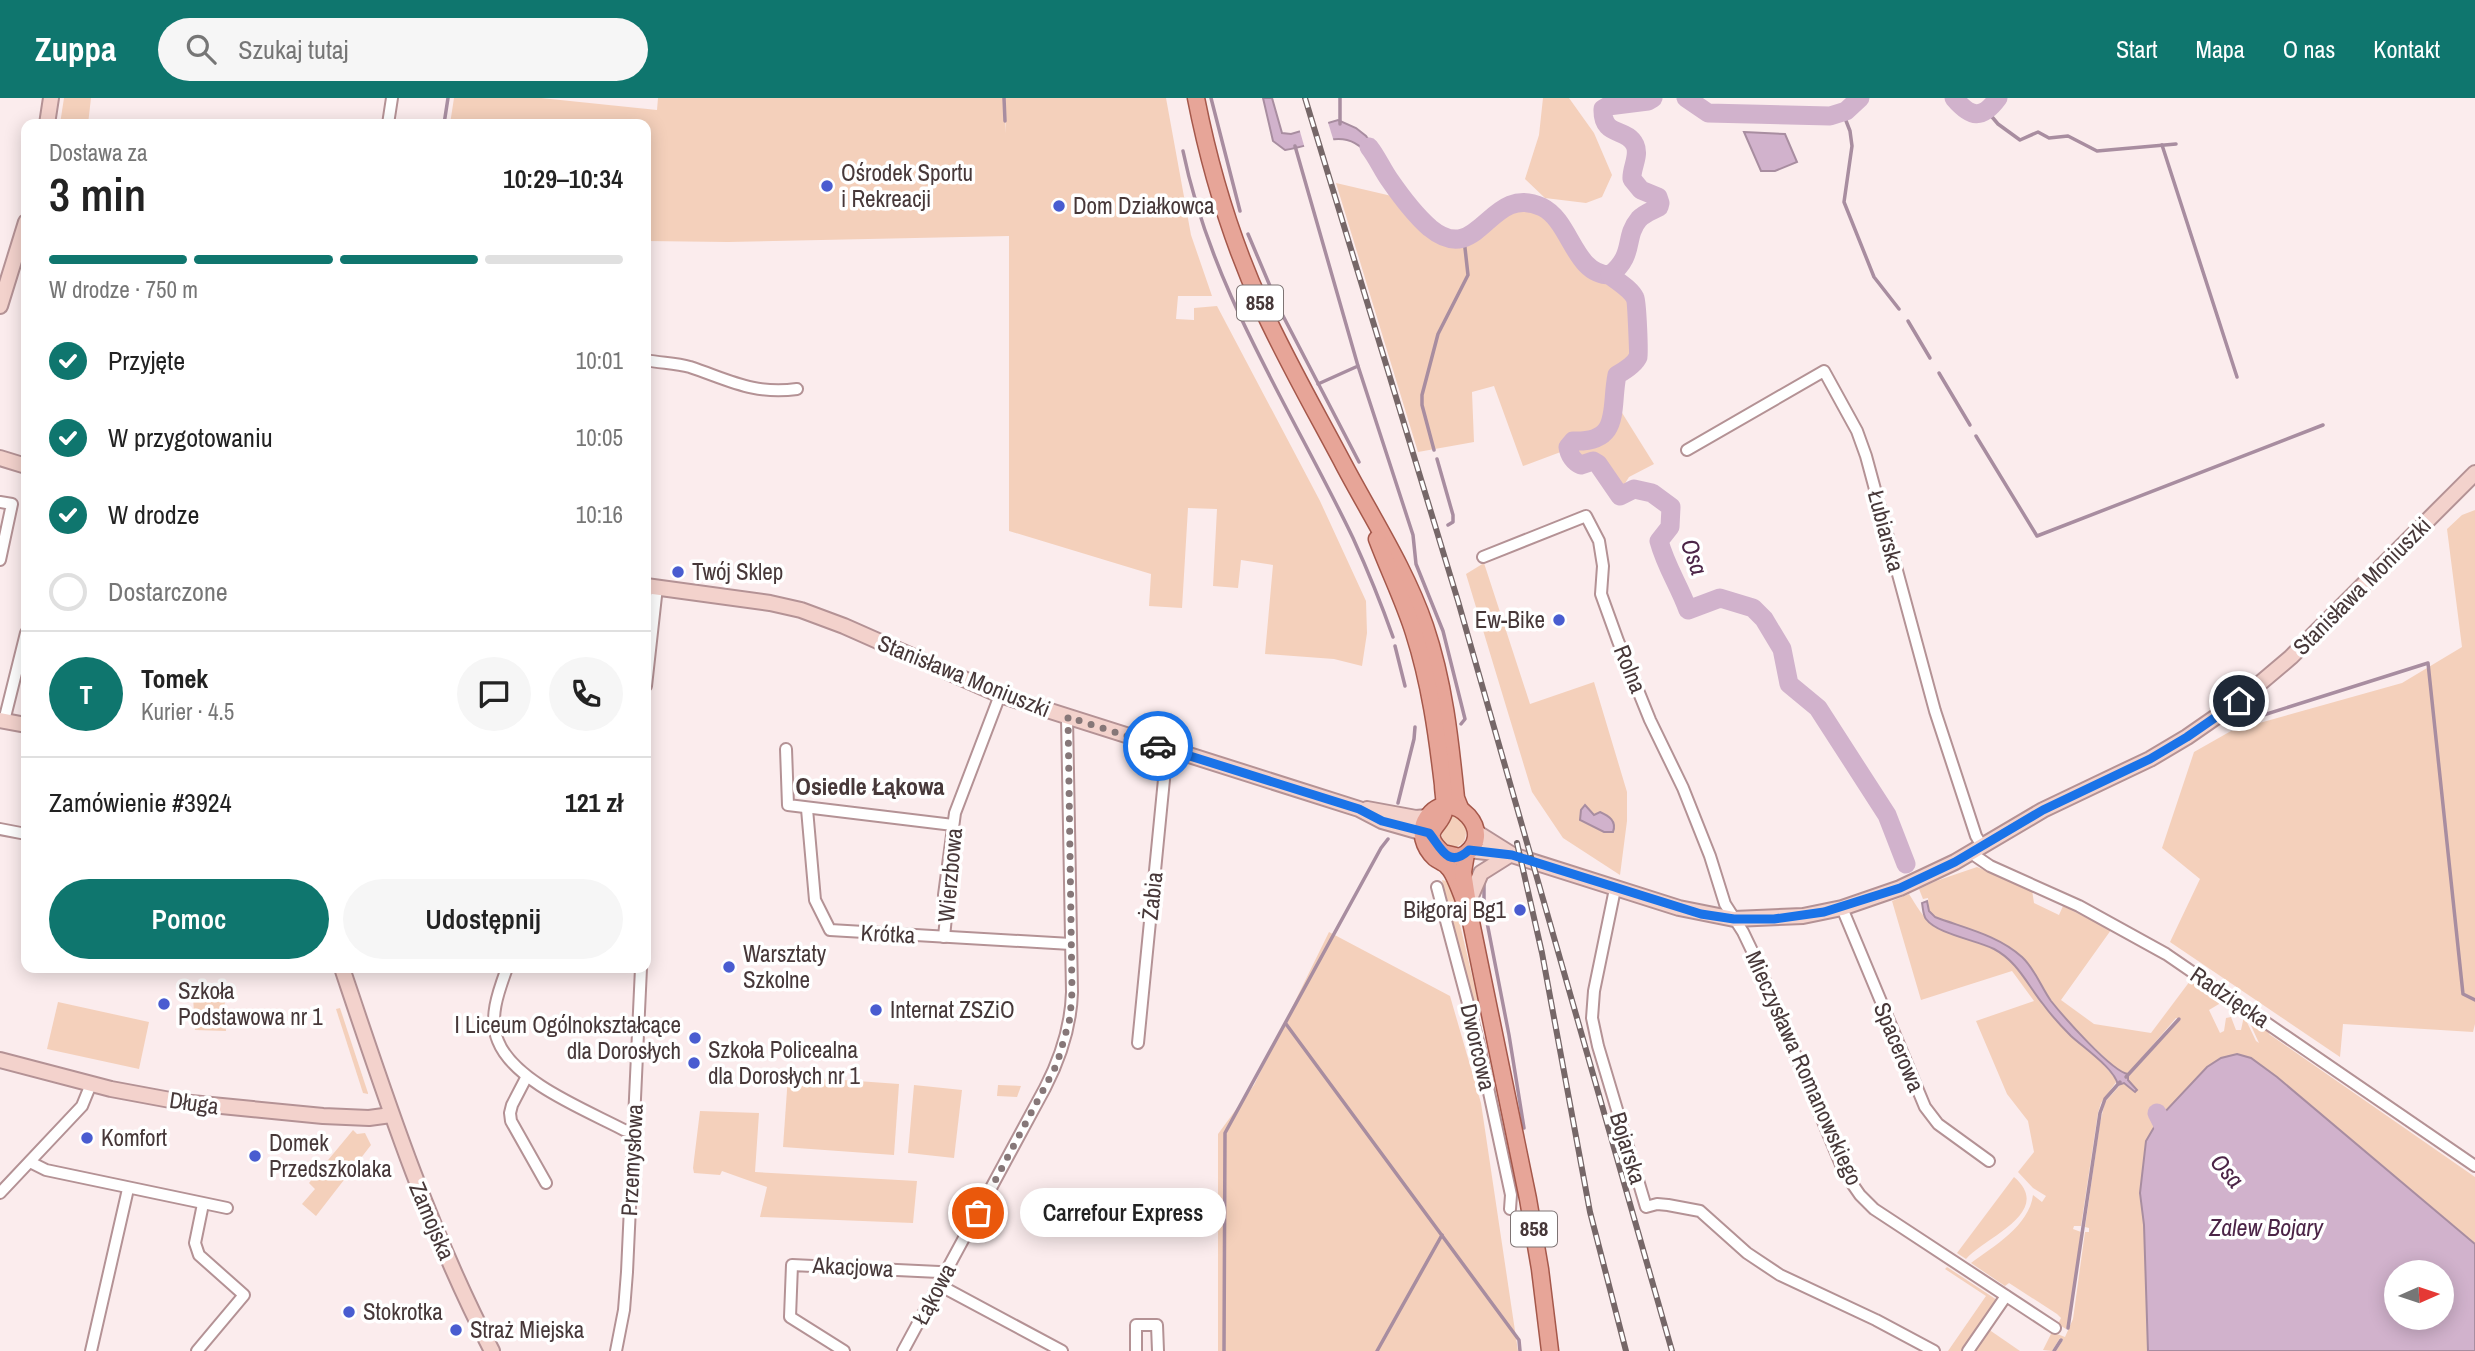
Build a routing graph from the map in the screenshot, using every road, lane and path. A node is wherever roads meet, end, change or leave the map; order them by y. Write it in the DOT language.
graph roads {
  1 [pos="51,98"];
  2 [pos="392,98"];
  3 [pos="1196,98"];
  4 [pos="48,119"];
  5 [pos="389,119"];
  6 [pos="21,238"];
  7 [pos="0,306"];
  8 [pos="651,361"];
  9 [pos="797,389"];
  10 [pos="1687,450"];
  11 [pos="0,458"];
  12 [pos="21,464"];
  13 [pos="2475,473"];
  14 [pos="0,502"];
  15 [pos="1483,557"];
  16 [pos="0,560"];
  17 [pos="651,587"];
  18 [pos="21,651"];
  19 [pos="1000,695"];
  20 [pos="1068,717"];
  21 [pos="2,720"];
  22 [pos="21,724"];
  23 [pos="786,748"];
  24 [pos="1167,749"];
  25 [pos="807,808"];
  26 [pos="1452,808"];
  27 [pos="953,825"];
  28 [pos="0,829"];
  29 [pos="1427,829"];
  30 [pos="1476,832"];
  31 [pos="21,833"];
  32 [pos="1977,849"];
  33 [pos="1467,852"];
  34 [pos="1510,855"];
  35 [pos="1437,887"];
  36 [pos="1615,889"];
  37 [pos="1842,908"];
  38 [pos="1469,910"];
  39 [pos="1734,919"];
  40 [pos="944,937"];
  41 [pos="1072,944"];
  42 [pos="344,973"];
  43 [pos="505,973"];
  44 [pos="641,973"];
  45 [pos="1490,1006"];
  46 [pos="1470,1011"];
  47 [pos="1138,1043"];
  48 [pos="0,1060"];
  49 [pos="526,1078"];
  50 [pos="91,1084"];
  51 [pos="391,1115"];
  52 [pos="634,1132"];
  53 [pos="30,1161"];
  54 [pos="1989,1161"];
  55 [pos="2475,1166"];
  56 [pos="546,1183"];
  57 [pos="2,1188"];
  58 [pos="128,1189"];
  59 [pos="204,1204"];
  60 [pos="227,1208"];
  61 [pos="1510,1209"];
  62 [pos="944,1274"];
  63 [pos="939,1285"];
  64 [pos="2006,1296"];
  65 [pos="2055,1328"];
  66 [pos="91,1351"];
  67 [pos="197,1351"];
  68 [pos="492,1351"];
  69 [pos="616,1351"];
  70 [pos="844,1351"];
  71 [pos="904,1351"];
  72 [pos="1062,1351"];
  73 [pos="1136,1351"];
  74 [pos="1158,1351"];
  75 [pos="1550,1351"];
  76 [pos="1934,1351"];
  77 [pos="1968,1351"];
  1 -- 4 [label="street"];
  2 -- 5 [label="street"];
  3 -- 26 [label="main road, 858"];
  6 -- 7 [label="street"];
  8 -- 9 [label="street"];
  10 -- 32 [label="street, Łubiarska"];
  11 -- 12 [label="street"];
  13 -- 32 [label="street, Stanisława Moniuszki"];
  14 -- 16 [label="street"];
  15 -- 39 [label="street, Rolna"];
  17 -- 19 [label="street, Stanisława Moniuszki"];
  18 -- 21 [label="street"];
  19 -- 20 [label="street, Stanisława Moniuszki"];
  19 -- 27 [label="street, Wierzbowa"];
  20 -- 24 [label="street, Stanisława Moniuszki"];
  20 -- 41 [label="street, Łąkowa"];
  21 -- 22 [label="street"];
  23 -- 25 [label="street"];
  24 -- 29 [label="street, Stanisława Moniuszki"];
  24 -- 47 [label="street, Żabia"];
  25 -- 27 [label="street"];
  25 -- 40 [label="street, Krótka"];
  26 -- 29 [label="main road"];
  26 -- 30 [label="main road, 858"];
  27 -- 40 [label="street, Wierzbowa"];
  28 -- 31 [label="street"];
  29 -- 33 [label="main road"];
  29 -- 38 [label="main road, 858"];
  30 -- 33 [label="main road, 858"];
  30 -- 34 [label="street, Stanisława Moniuszki"];
  32 -- 37 [label="street, Stanisława Moniuszki"];
  32 -- 55 [label="street, Radzięcka"];
  33 -- 34 [label="street, Stanisława Moniuszki"];
  33 -- 38 [label="main road, 858"];
  34 -- 36 [label="street, Stanisława Moniuszki"];
  34 -- 38 [label="street"];
  35 -- 46 [label="street, Dworcowa"];
  36 -- 39 [label="street, Stanisława Moniuszki"];
  36 -- 76 [label="street, Bojarska"];
  37 -- 39 [label="street, Stanisława Moniuszki"];
  37 -- 54 [label="street, Spacerowa"];
  38 -- 45 [label="main road, 858"];
  39 -- 64 [label="street, Mieczysława Romanowskiego"];
  40 -- 41 [label="street, Krótka"];
  41 -- 62 [label="street, Łąkowa"];
  42 -- 51 [label="street, Zamojska"];
  43 -- 49 [label="street"];
  44 -- 52 [label="street, Przemysłowa"];
  45 -- 46 [label="street"];
  45 -- 75 [label="main road, 858"];
  46 -- 61 [label="street, Dworcowa"];
  48 -- 50 [label="street, Długa"];
  49 -- 52 [label="street"];
  49 -- 56 [label="street"];
  50 -- 51 [label="street, Długa"];
  50 -- 53 [label="street"];
  51 -- 68 [label="street, Zamojska"];
  52 -- 69 [label="street, Przemysłowa"];
  53 -- 57 [label="street"];
  53 -- 58 [label="street"];
  58 -- 59 [label="street"];
  58 -- 66 [label="street"];
  59 -- 60 [label="street"];
  59 -- 67 [label="street"];
  62 -- 63 [label="street, Łąkowa"];
  62 -- 70 [label="street, Akacjowa"];
  63 -- 71 [label="street, Łąkowa"];
  63 -- 72 [label="street"];
  64 -- 65 [label="street, Mieczysława Romanowskiego"];
  64 -- 77 [label="street"];
  73 -- 74 [label="street"];
}
